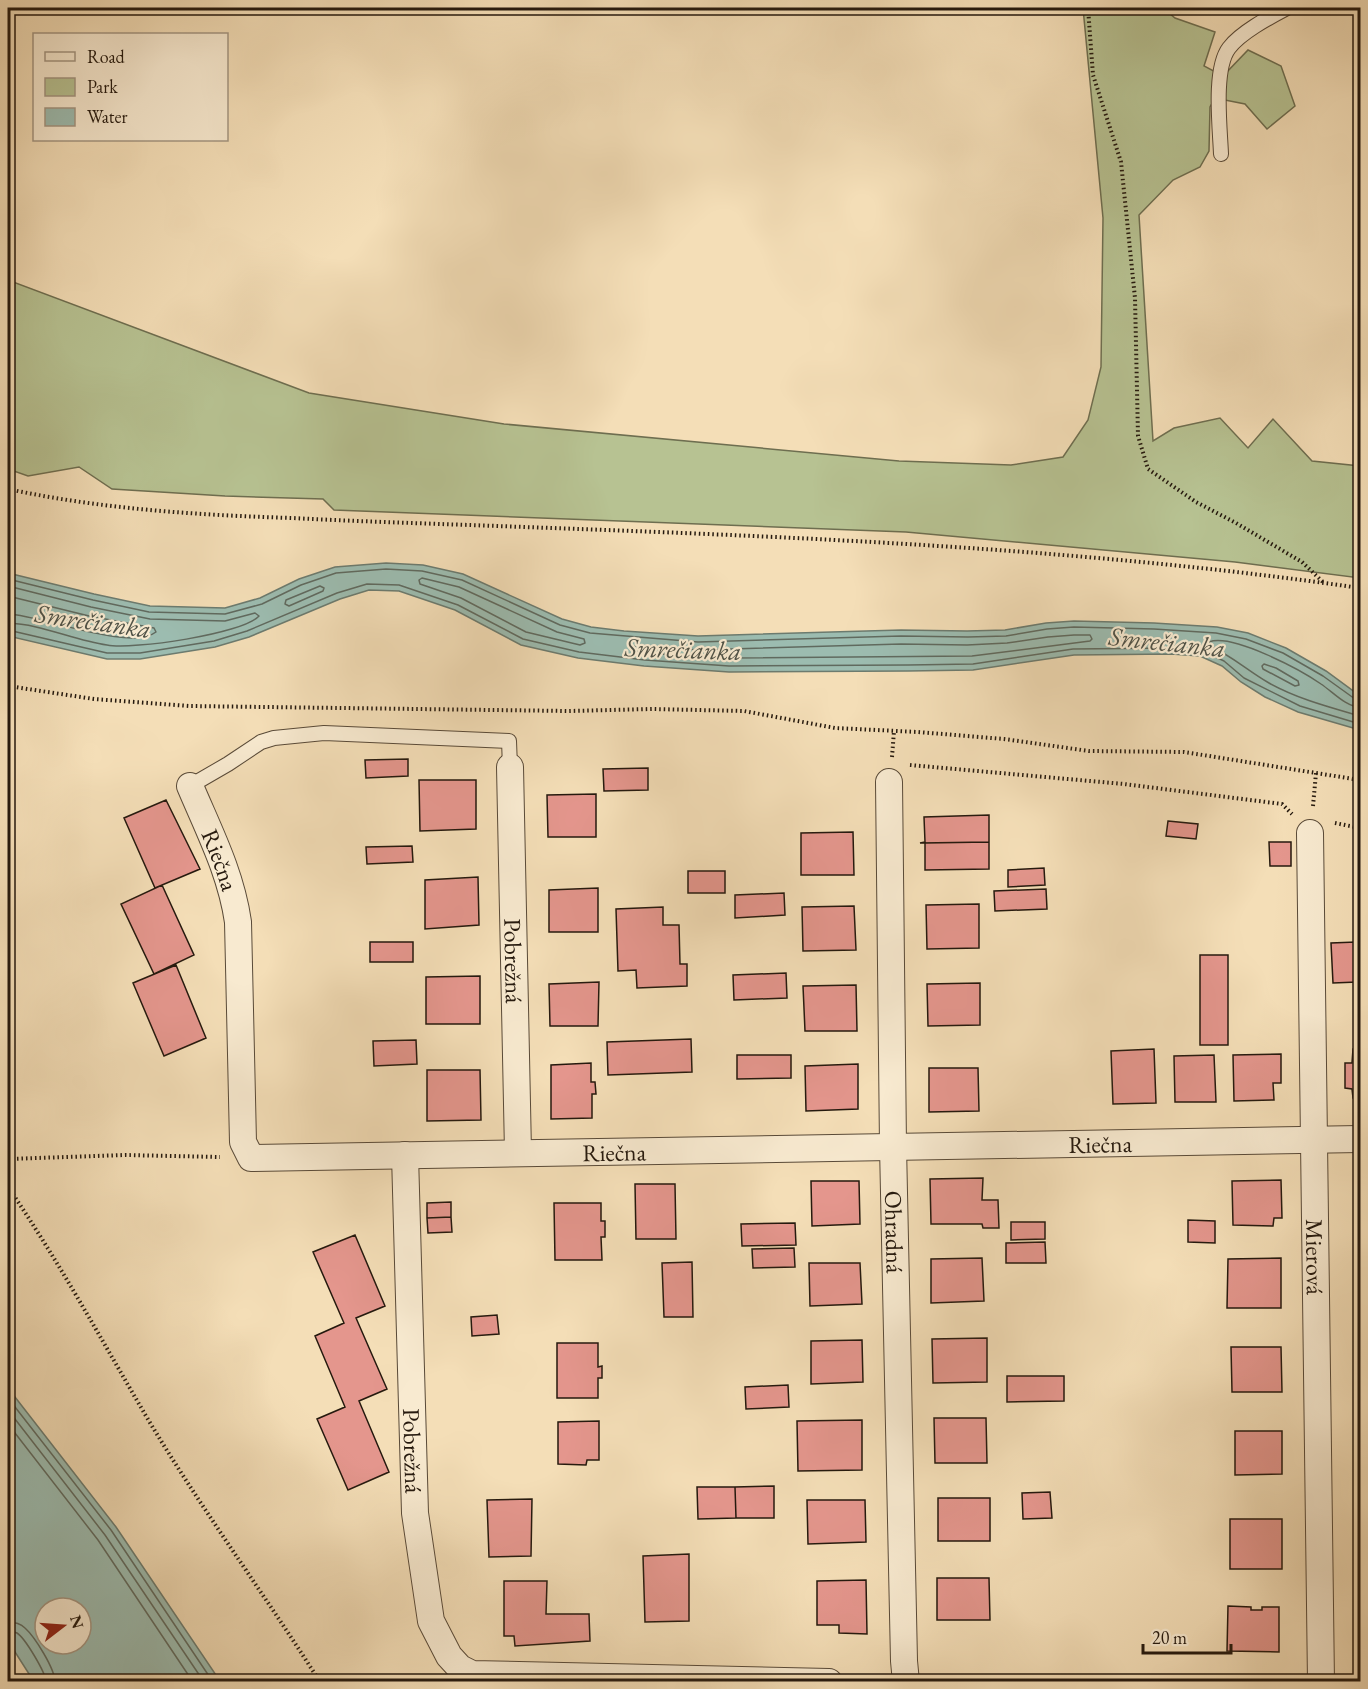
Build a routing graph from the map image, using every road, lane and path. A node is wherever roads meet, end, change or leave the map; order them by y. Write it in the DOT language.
graph roads {
  1 [pos="1088,8"];
  2 [pos="1287,8"];
  3 [pos="1221,154"];
  4 [pos="8,489"];
  5 [pos="1323,582"];
  6 [pos="1360,588"];
  7 [pos="8,686"];
  8 [pos="510,767"];
  9 [pos="1316,773"];
  10 [pos="1360,780"];
  11 [pos="889,782"];
  12 [pos="190,786"];
  13 [pos="1310,833"];
  14 [pos="1360,1139"];
  15 [pos="1315,1140"];
  16 [pos="893,1146"];
  17 [pos="518,1152"];
  18 [pos="405,1155"];
  19 [pos="251,1158"];
  20 [pos="8,1159"];
  21 [pos="8,1187"];
  22 [pos="520,1679"];
  23 [pos="320,1682"];
  24 [pos="829,1682"];
  25 [pos="906,1682"];
  26 [pos="1321,1682"];
  1 -- 5 [label="path"];
  2 -- 3 [label="lane"];
  4 -- 5 [label="path"];
  5 -- 6 [label="path"];
  7 -- 9 [label="path"];
  8 -- 12 [label="lane"];
  8 -- 17 [label="street, Pobrežná"];
  9 -- 10 [label="path"];
  9 -- 13 [label="path"];
  11 -- 13 [label="path"];
  11 -- 16 [label="street, Ohradná"];
  12 -- 19 [label="street, Riečna"];
  13 -- 15 [label="street, Mierová"];
  14 -- 15 [label="street, Riečna"];
  15 -- 16 [label="street, Riečna"];
  15 -- 26 [label="street, Mierová"];
  16 -- 17 [label="street, Riečna"];
  16 -- 25 [label="street, Ohradná"];
  17 -- 18 [label="street, Riečna"];
  18 -- 19 [label="street, Riečna"];
  18 -- 22 [label="street, Pobrežná"];
  19 -- 20 [label="path"];
  21 -- 23 [label="path"];
  22 -- 24 [label="street"];
}
